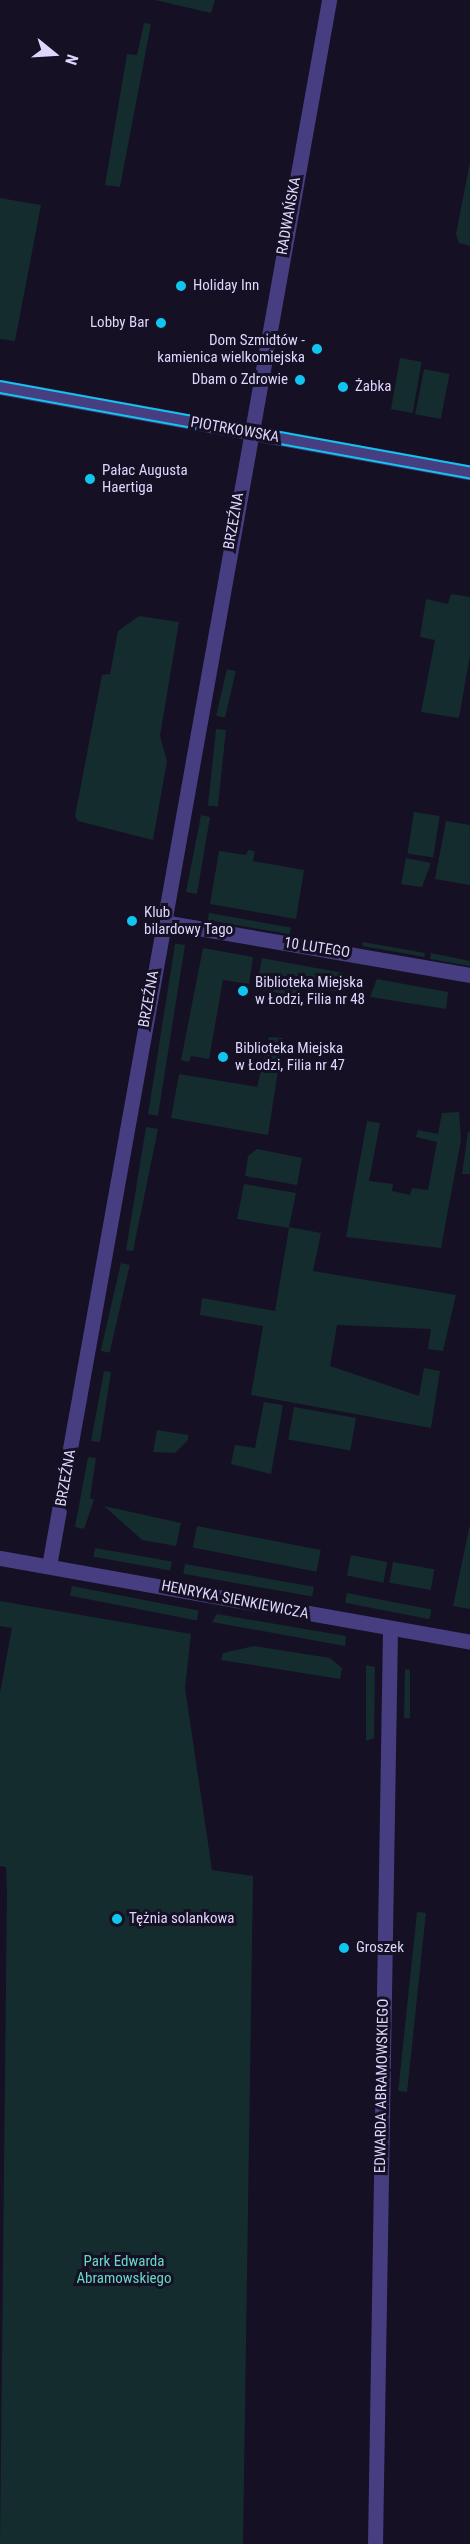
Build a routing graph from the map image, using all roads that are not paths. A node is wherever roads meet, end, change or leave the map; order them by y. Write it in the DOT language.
graph roads {
  1 [pos="329,0"];
  2 [pos="0,387"];
  3 [pos="249,432"];
  4 [pos="470,472"];
  5 [pos="163,922"];
  6 [pos="470,975"];
  7 [pos="0,1557"];
  8 [pos="49,1566"];
  9 [pos="390,1628"];
  10 [pos="470,1642"];
  11 [pos="375,2544"];
  1 -- 3 [label="street, RADWAŃSKA"];
  2 -- 3 [label="street, PIOTRKOWSKA"];
  3 -- 4 [label="street, PIOTRKOWSKA"];
  3 -- 5 [label="street, BRZEŹNA"];
  5 -- 6 [label="street, 10 LUTEGO"];
  5 -- 8 [label="street, BRZEŹNA"];
  7 -- 8 [label="street, HENRYKA SIENKIEWICZA"];
  8 -- 9 [label="street, HENRYKA SIENKIEWICZA"];
  9 -- 10 [label="street, HENRYKA SIENKIEWICZA"];
  9 -- 11 [label="street, EDWARDA ABRAMOWSKIEGO"];
}
